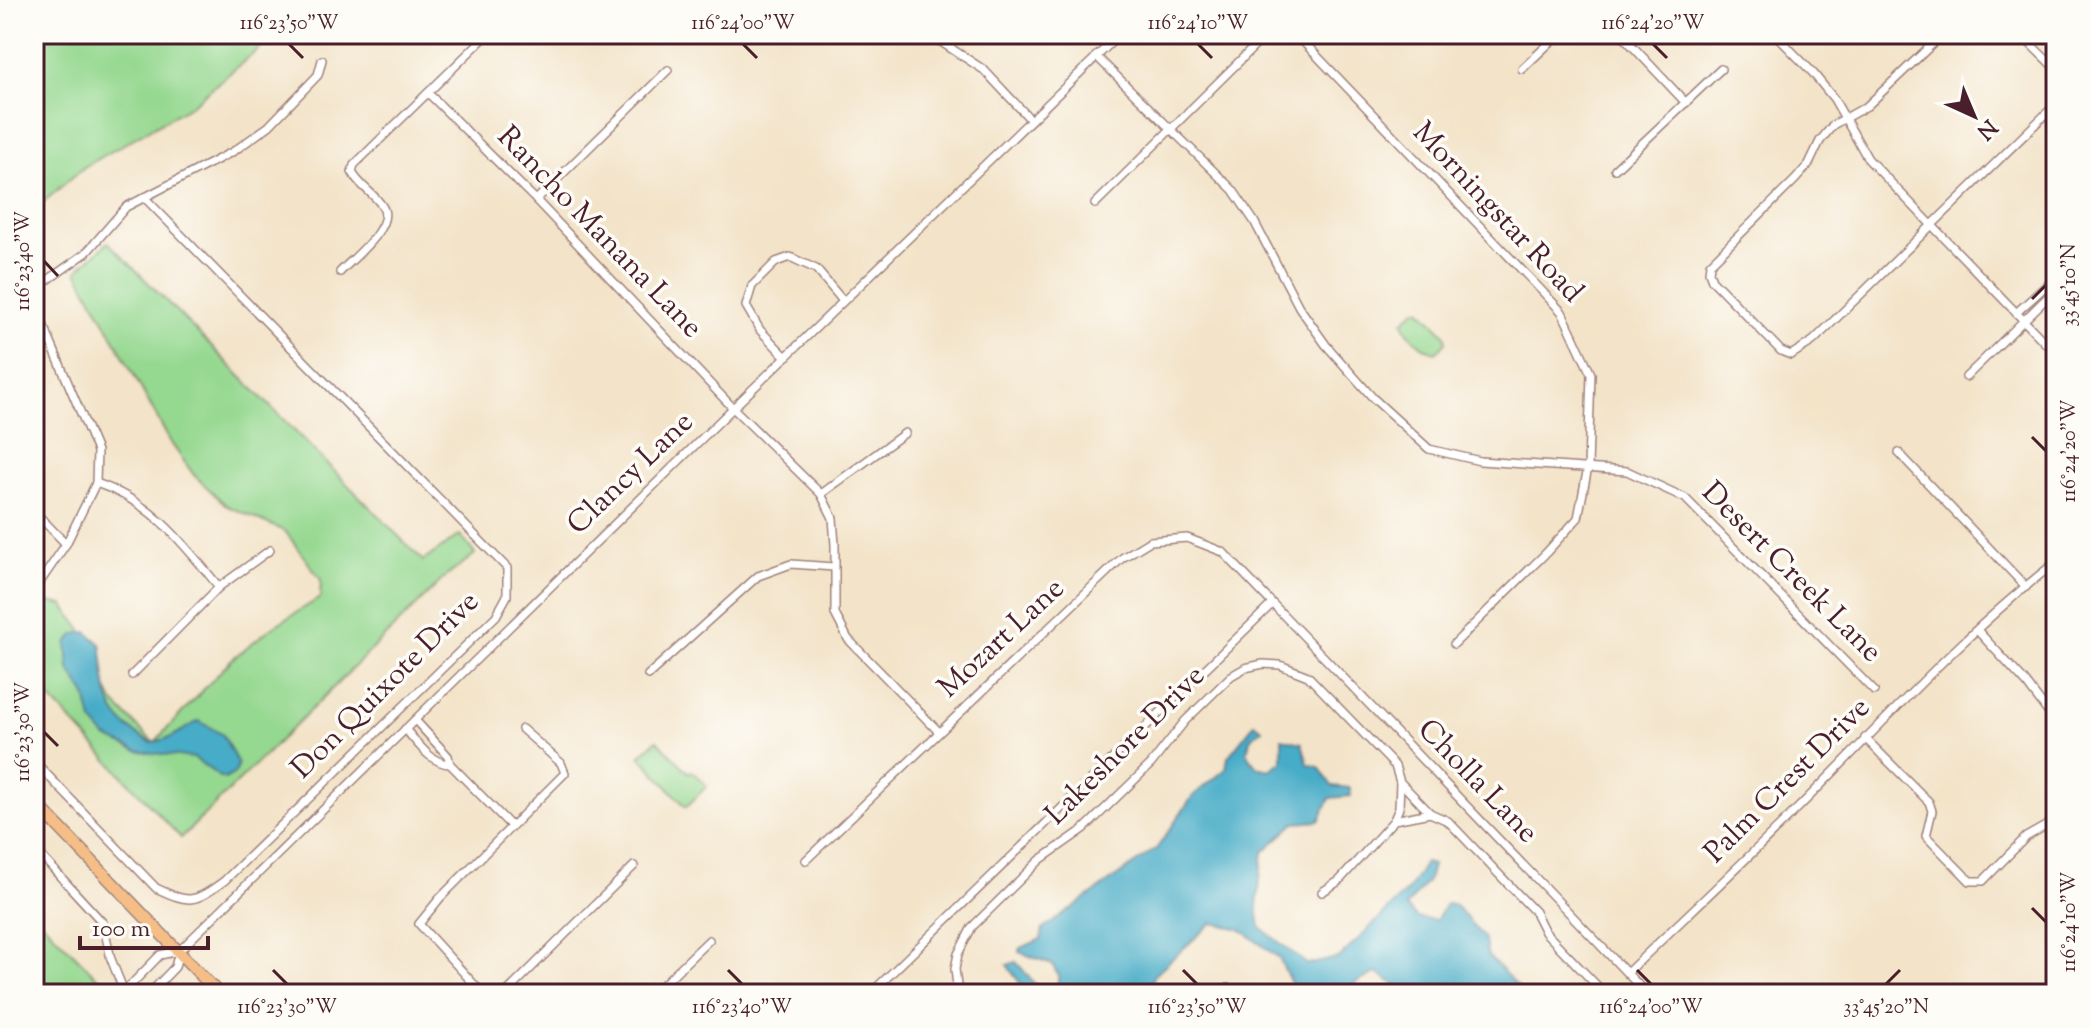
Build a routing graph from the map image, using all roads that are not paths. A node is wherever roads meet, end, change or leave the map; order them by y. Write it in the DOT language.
graph roads {
  1 [pos="488,34"];
  2 [pos="929,34"];
  3 [pos="1120,34"];
  4 [pos="1267,34"];
  5 [pos="1296,34"];
  6 [pos="1559,34"];
  7 [pos="1621,34"];
  8 [pos="1775,34"];
  9 [pos="1943,34"];
  10 [pos="2020,34"];
  11 [pos="1096,56"];
  12 [pos="322,60"];
  13 [pos="1522,69"];
  14 [pos="1721,69"];
  15 [pos="2056,69"];
  16 [pos="668,70"];
  17 [pos="428,93"];
  18 [pos="1686,103"];
  19 [pos="2056,104"];
  20 [pos="1844,118"];
  21 [pos="1031,120"];
  22 [pos="1170,131"];
  23 [pos="1615,169"];
  24 [pos="144,197"];
  25 [pos="536,200"];
  26 [pos="1095,204"];
  27 [pos="1932,225"];
  28 [pos="340,272"];
  29 [pos="2056,282"];
  30 [pos="34,286"];
  31 [pos="2056,289"];
  32 [pos="2038,293"];
  33 [pos="2046,300"];
  34 [pos="843,301"];
  35 [pos="34,303"];
  36 [pos="2016,313"];
  37 [pos="2024,321"];
  38 [pos="47,332"];
  39 [pos="34,341"];
  40 [pos="2056,354"];
  41 [pos="786,357"];
  42 [pos="1966,377"];
  43 [pos="733,408"];
  44 [pos="905,433"];
  45 [pos="1899,453"];
  46 [pos="1588,467"];
  47 [pos="96,483"];
  48 [pos="821,494"];
  49 [pos="34,511"];
  50 [pos="66,544"];
  51 [pos="270,550"];
  52 [pos="2056,562"];
  53 [pos="834,567"];
  54 [pos="219,587"];
  55 [pos="2026,587"];
  56 [pos="34,591"];
  57 [pos="1272,604"];
  58 [pos="1977,630"];
  59 [pos="1454,644"];
  60 [pos="132,675"];
  61 [pos="648,675"];
  62 [pos="1874,691"];
  63 [pos="415,720"];
  64 [pos="2056,723"];
  65 [pos="405,729"];
  66 [pos="522,729"];
  67 [pos="939,732"];
  68 [pos="1865,738"];
  69 [pos="34,761"];
  70 [pos="450,764"];
  71 [pos="1400,782"];
  72 [pos="34,801"];
  73 [pos="1430,813"];
  74 [pos="1394,820"];
  75 [pos="2056,820"];
  76 [pos="511,826"];
  77 [pos="34,848"];
  78 [pos="806,860"];
  79 [pos="634,866"];
  80 [pos="1322,892"];
  81 [pos="709,940"];
  82 [pos="179,951"];
  83 [pos="1627,973"];
  84 [pos="123,994"];
  85 [pos="149,994"];
  86 [pos="219,994"];
  87 [pos="483,994"];
  88 [pos="505,994"];
  89 [pos="653,994"];
  90 [pos="870,994"];
  91 [pos="958,994"];
  92 [pos="1605,994"];
  93 [pos="1647,994"];
  1 -- 17 [label="street"];
  2 -- 21 [label="street"];
  3 -- 11 [label="street, Clancy Lane"];
  4 -- 22 [label="street"];
  5 -- 46 [label="street, Morningstar Road"];
  6 -- 13 [label="street"];
  7 -- 18 [label="street"];
  8 -- 20 [label="street"];
  9 -- 20 [label="street"];
  10 -- 15 [label="street"];
  11 -- 21 [label="street, Clancy Lane"];
  11 -- 22 [label="street, Desert Creek Lane"];
  12 -- 24 [label="street"];
  14 -- 18 [label="street"];
  16 -- 25 [label="street"];
  17 -- 25 [label="street, Rancho Manana Lane"];
  17 -- 28 [label="street"];
  18 -- 23 [label="street"];
  19 -- 27 [label="street"];
  20 -- 27 [label="street"];
  20 -- 27 [label="street"];
  21 -- 34 [label="street, Clancy Lane"];
  22 -- 26 [label="street"];
  22 -- 46 [label="street, Desert Creek Lane"];
  24 -- 30 [label="street"];
  24 -- 69 [label="street, Don Quixote Drive"];
  25 -- 43 [label="street, Rancho Manana Lane"];
  27 -- 36 [label="street"];
  29 -- 32 [label="street"];
  31 -- 33 [label="street"];
  32 -- 33 [label="street"];
  32 -- 36 [label="street"];
  33 -- 37 [label="street"];
  34 -- 41 [label="street, Clancy Lane"];
  34 -- 41 [label="street"];
  35 -- 38 [label="street"];
  36 -- 37 [label="street"];
  37 -- 40 [label="street"];
  37 -- 42 [label="street"];
  38 -- 39 [label="street"];
  38 -- 47 [label="street"];
  41 -- 43 [label="street, Clancy Lane"];
  43 -- 48 [label="street, Mozart Lane"];
  43 -- 63 [label="street, Clancy Lane"];
  44 -- 48 [label="street"];
  45 -- 55 [label="street"];
  46 -- 59 [label="street, Morningstar Road"];
  46 -- 62 [label="street, Desert Creek Lane"];
  47 -- 50 [label="street"];
  47 -- 54 [label="street"];
  48 -- 53 [label="street, Mozart Lane"];
  49 -- 50 [label="street"];
  50 -- 56 [label="street"];
  51 -- 54 [label="street"];
  52 -- 55 [label="street, Palm Crest Drive"];
  53 -- 61 [label="street"];
  53 -- 67 [label="street, Mozart Lane"];
  54 -- 60 [label="street"];
  55 -- 58 [label="street, Palm Crest Drive"];
  57 -- 67 [label="street, Mozart Lane"];
  57 -- 83 [label="street, Cholla Lane"];
  57 -- 90 [label="street"];
  58 -- 64 [label="street"];
  58 -- 68 [label="street, Palm Crest Drive"];
  63 -- 65 [label="street, Clancy Lane"];
  63 -- 70 [label="street"];
  65 -- 70 [label="street"];
  65 -- 82 [label="street, Clancy Lane"];
  66 -- 76 [label="street"];
  67 -- 78 [label="street"];
  68 -- 75 [label="street"];
  68 -- 83 [label="street, Palm Crest Drive"];
  70 -- 76 [label="street"];
  71 -- 73 [label="street, Lakeshore Drive"];
  71 -- 74 [label="street"];
  71 -- 91 [label="street, Lakeshore Drive"];
  72 -- 82 [label="main road"];
  73 -- 74 [label="street"];
  73 -- 92 [label="street, Lakeshore Drive"];
  74 -- 80 [label="street"];
  76 -- 87 [label="street"];
  77 -- 84 [label="street"];
  79 -- 88 [label="street"];
  81 -- 89 [label="street"];
  82 -- 84 [label="street"];
  82 -- 85 [label="street"];
  82 -- 86 [label="main road"];
  83 -- 93 [label="street, Cholla Lane"];
}
